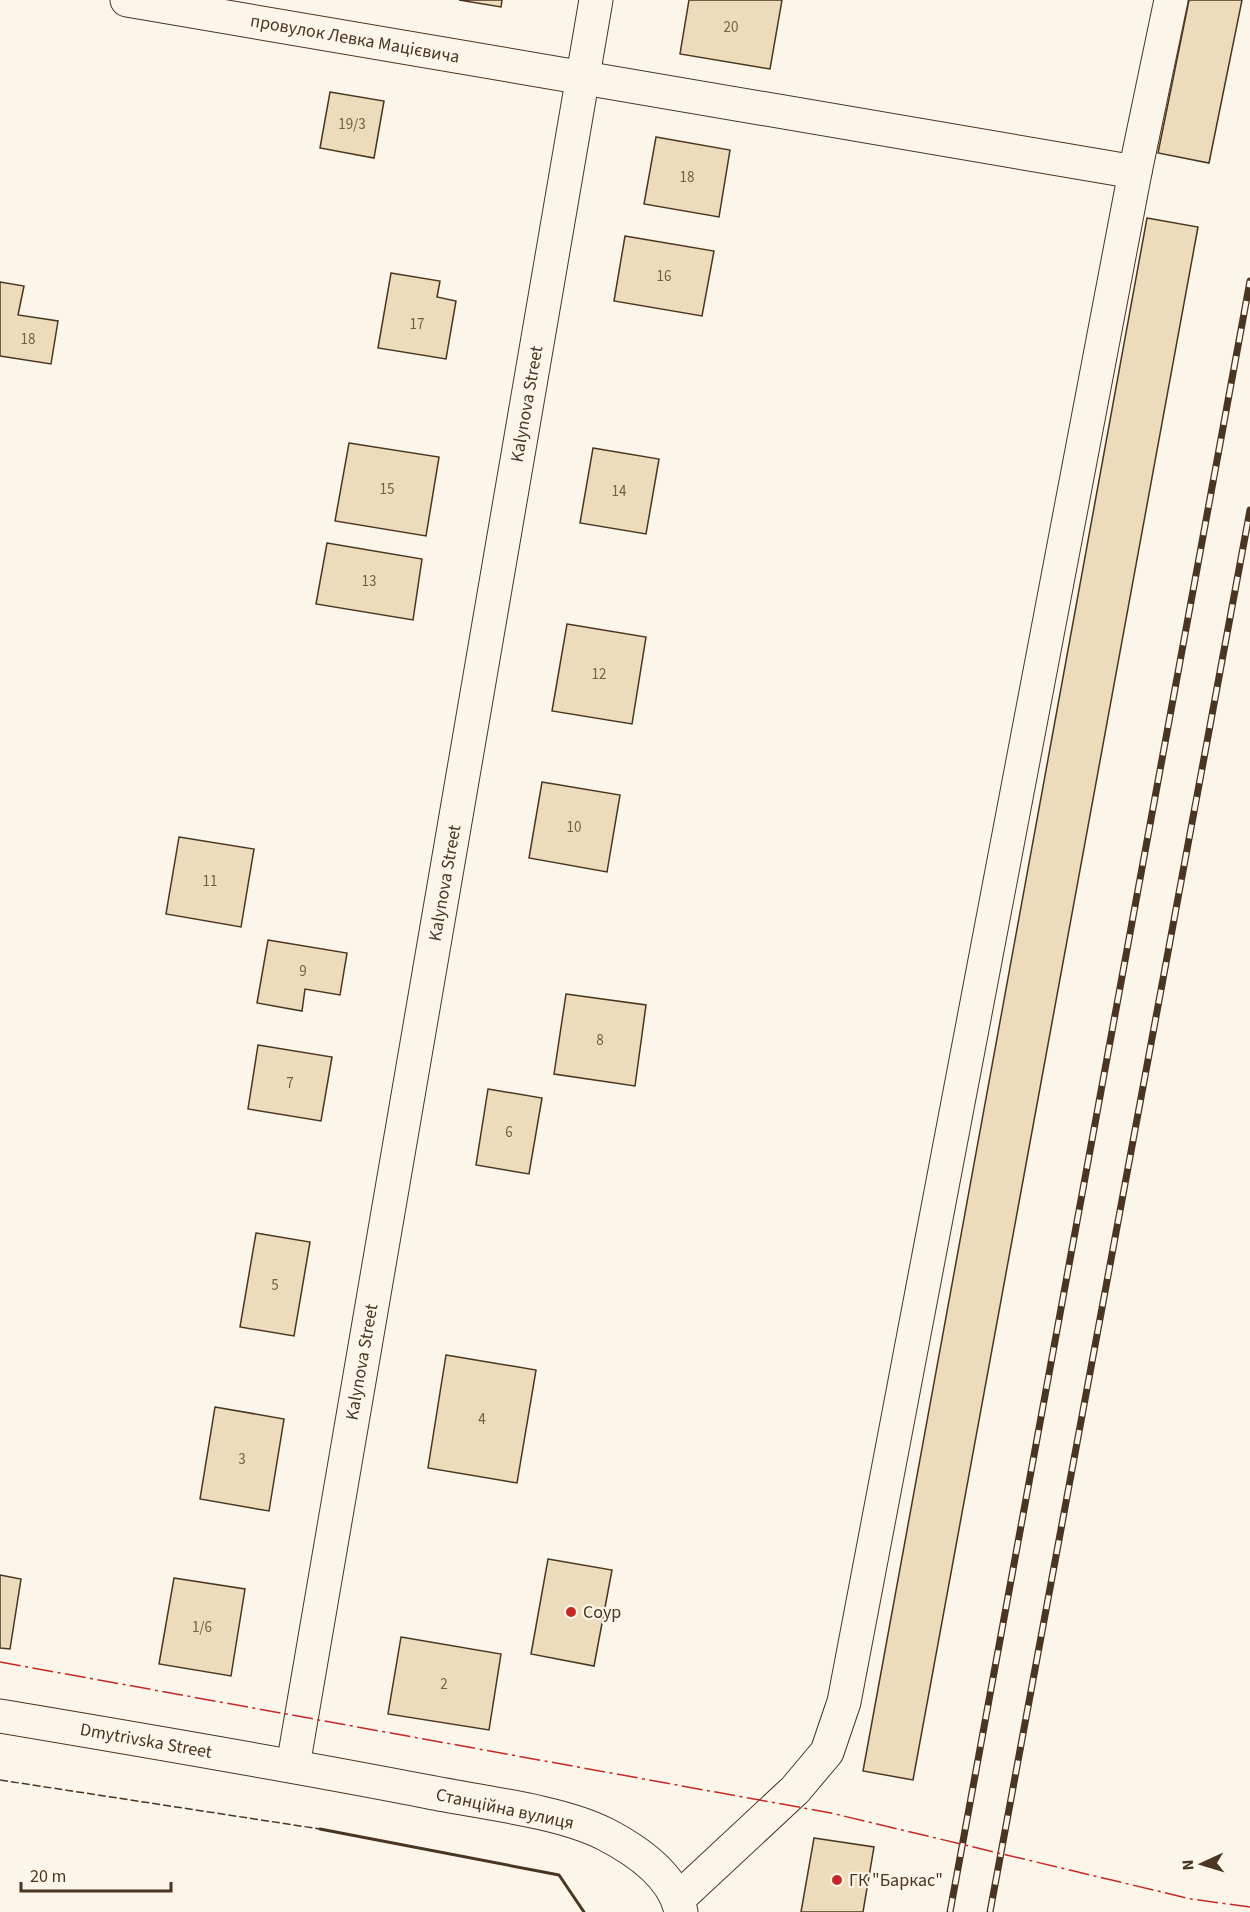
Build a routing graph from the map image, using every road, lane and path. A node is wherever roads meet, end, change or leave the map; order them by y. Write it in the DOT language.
graph roads {
  1 [pos="127,0"];
  2 [pos="596,0"];
  3 [pos="1171,0"];
  4 [pos="583,78"];
  5 [pos="1135,172"];
  6 [pos="0,1716"];
  7 [pos="293,1766"];
  8 [pos="680,1905"];
  1 -- 4 [label="street, провулок Левка Мацієвича"];
  2 -- 4 [label="street, Kalynova Street"];
  3 -- 5 [label="street"];
  4 -- 5 [label="street, провулок Левка Мацієвича"];
  4 -- 7 [label="street, Kalynova Street"];
  5 -- 8 [label="street"];
  6 -- 7 [label="street, Dmytrivska Street"];
  7 -- 8 [label="street, Станційна вулиця"];
}
